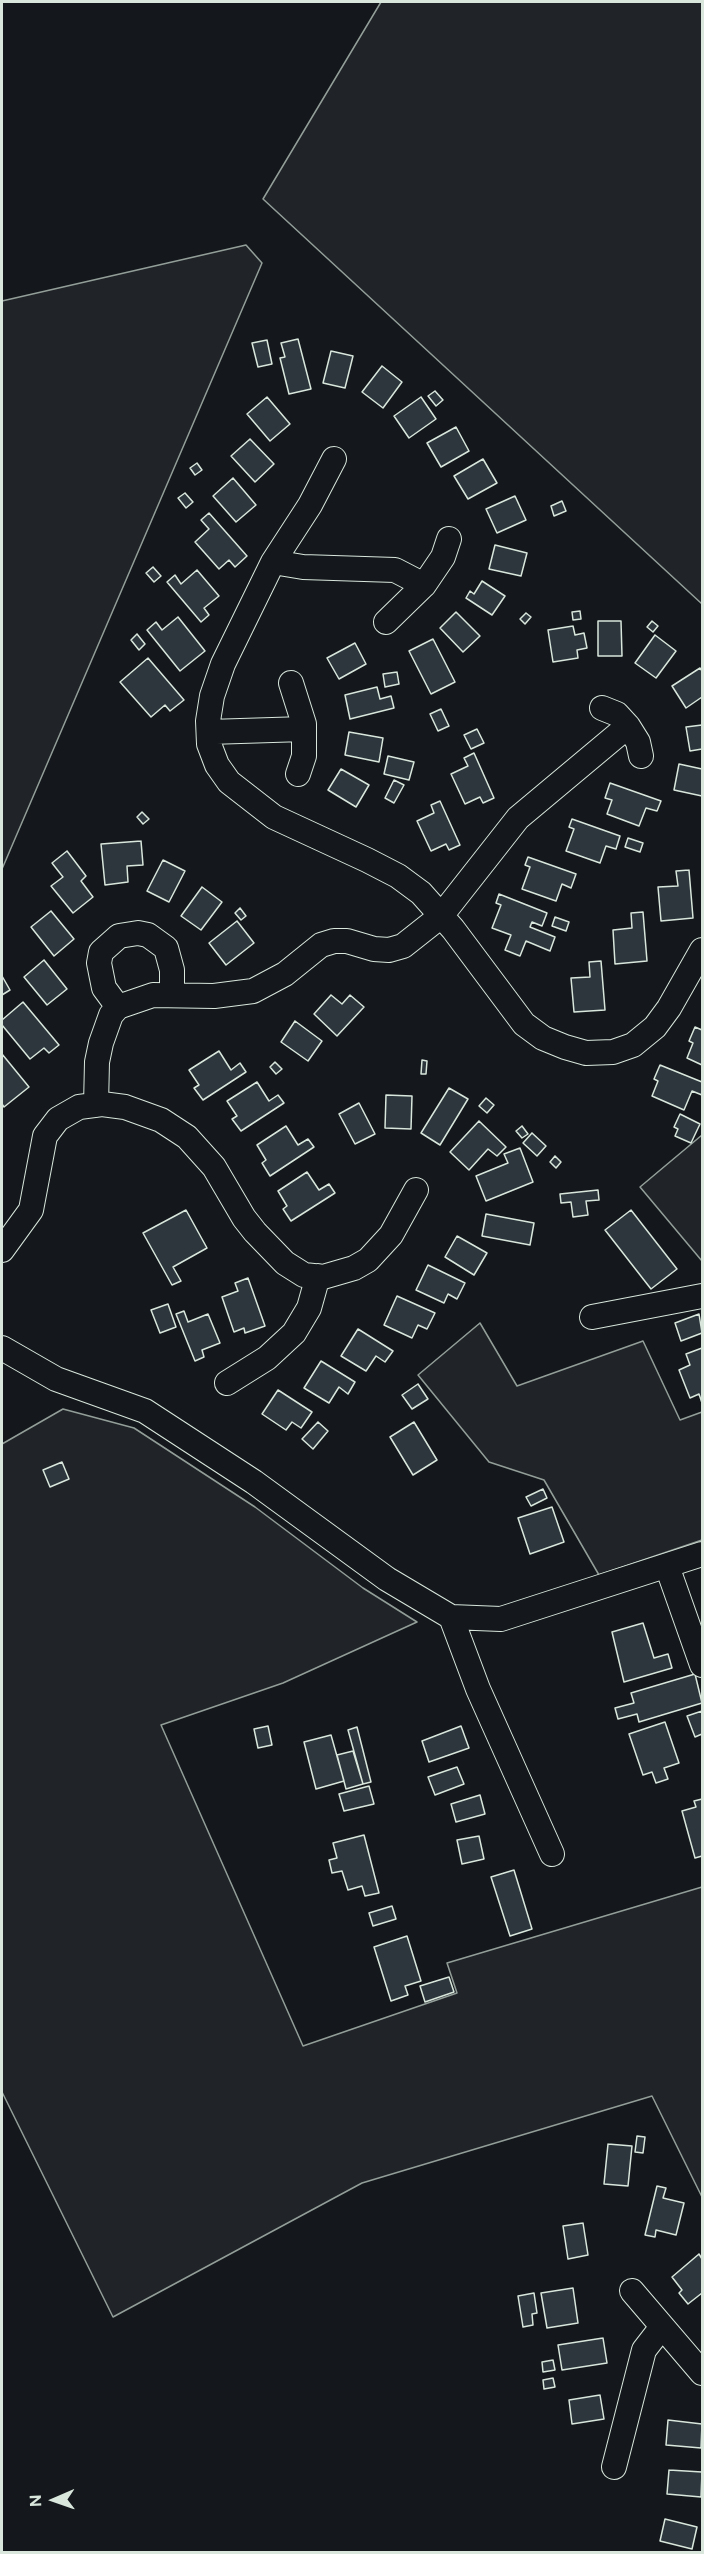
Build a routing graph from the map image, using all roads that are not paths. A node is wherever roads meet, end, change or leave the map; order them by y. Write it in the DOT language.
graph roads {
  1 [pos="334,459"];
  2 [pos="449,539"];
  3 [pos="273,562"];
  4 [pos="424,585"];
  5 [pos="386,622"];
  6 [pos="291,683"];
  7 [pos="602,708"];
  8 [pos="628,726"];
  9 [pos="304,729"];
  10 [pos="209,732"];
  11 [pos="641,756"];
  12 [pos="298,774"];
  13 [pos="441,916"];
  14 [pos="702,950"];
  15 [pos="172,993"];
  16 [pos="118,1007"];
  17 [pos="96,1105"];
  18 [pos="416,1190"];
  19 [pos="2,1250"];
  20 [pos="318,1276"];
  21 [pos="702,1296"];
  22 [pos="592,1317"];
  23 [pos="2,1348"];
  24 [pos="227,1383"];
  25 [pos="702,1554"];
  26 [pos="667,1566"];
  27 [pos="451,1617"];
  28 [pos="702,1665"];
  29 [pos="552,1854"];
  30 [pos="632,2291"];
  31 [pos="661,2328"];
  32 [pos="702,2373"];
  33 [pos="614,2467"];
  1 -- 3 [label="street"];
  2 -- 4 [label="street"];
  3 -- 4 [label="street"];
  3 -- 10 [label="street"];
  4 -- 5 [label="street"];
  6 -- 9 [label="street"];
  7 -- 8 [label="street"];
  8 -- 11 [label="street"];
  8 -- 13 [label="street"];
  9 -- 10 [label="street"];
  9 -- 12 [label="street"];
  10 -- 13 [label="street"];
  13 -- 14 [label="street"];
  13 -- 15 [label="street"];
  15 -- 16 [label="street"];
  15 -- 16 [label="street"];
  16 -- 17 [label="street"];
  17 -- 19 [label="street"];
  17 -- 20 [label="street"];
  18 -- 20 [label="street"];
  20 -- 24 [label="street"];
  21 -- 22 [label="street"];
  23 -- 27 [label="street"];
  25 -- 26 [label="street"];
  26 -- 27 [label="street"];
  26 -- 28 [label="street"];
  27 -- 29 [label="street"];
  30 -- 31 [label="street"];
  31 -- 32 [label="street"];
  31 -- 33 [label="street"];
}
